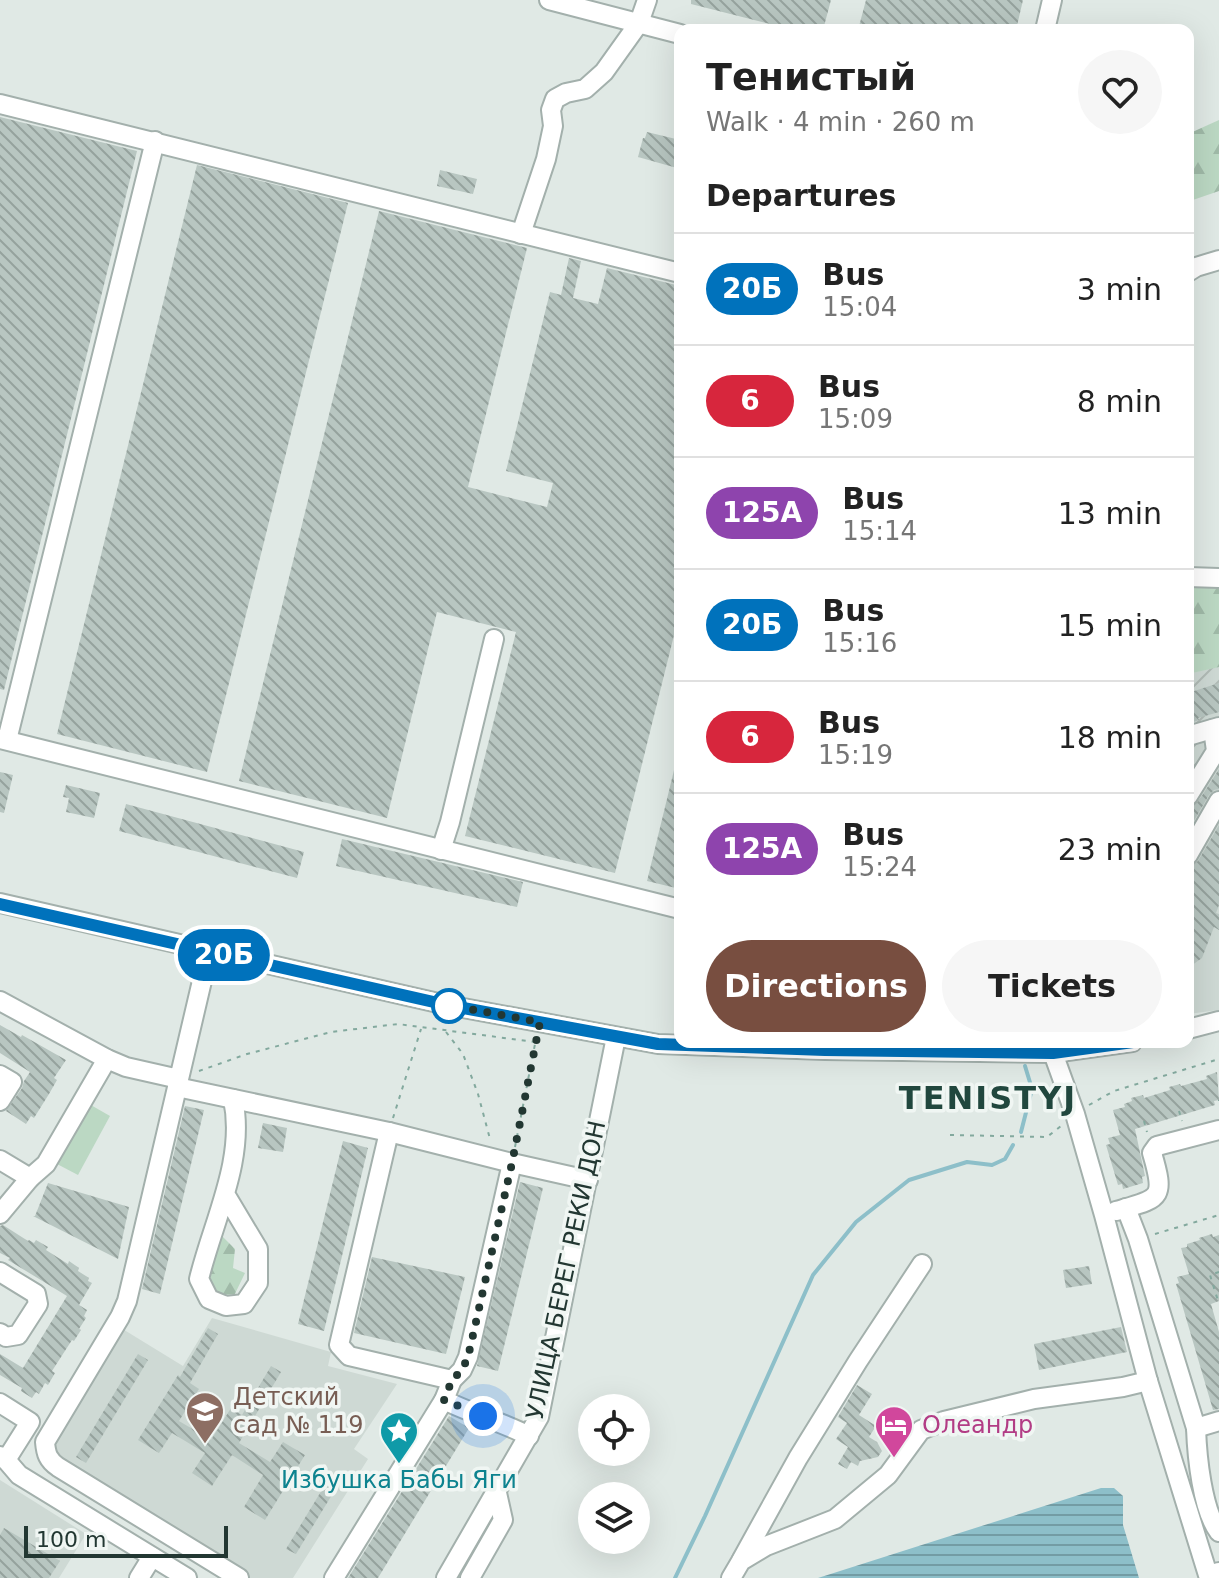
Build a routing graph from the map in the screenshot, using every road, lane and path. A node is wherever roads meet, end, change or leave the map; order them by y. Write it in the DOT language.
graph roads {
  1 [pos="549,0"];
  2 [pos="647,0"];
  3 [pos="1052,0"];
  4 [pos="639,23"];
  5 [pos="1046,24"];
  6 [pos="674,32"];
  7 [pos="0,104"];
  8 [pos="155,141"];
  9 [pos="521,234"];
  10 [pos="1219,260"];
  11 [pos="1194,268"];
  12 [pos="674,272"];
  13 [pos="1194,577"];
  14 [pos="1219,578"];
  15 [pos="494,639"];
  16 [pos="1216,728"];
  17 [pos="1194,734"];
  18 [pos="4,740"];
  19 [pos="1194,786"];
  20 [pos="1219,801"];
  21 [pos="1194,845"];
  22 [pos="441,850"];
  23 [pos="0,903"];
  24 [pos="674,908"];
  25 [pos="209,951"];
  26 [pos="0,1001"];
  27 [pos="1219,1021"];
  28 [pos="540,1022"];
  29 [pos="422,1027"];
  30 [pos="1194,1027"];
  31 [pos="445,1031"];
  32 [pos="616,1037"];
  33 [pos="535,1042"];
  34 [pos="674,1044"];
  35 [pos="892,1048"];
  36 [pos="1089,1048"];
  37 [pos="1053,1053"];
  38 [pos="107,1059"];
  39 [pos="1219,1059"];
  40 [pos="0,1075"];
  41 [pos="178,1083"];
  42 [pos="233,1099"];
  43 [pos="0,1101"];
  44 [pos="1075,1114"];
  45 [pos="1219,1130"];
  46 [pos="389,1132"];
  47 [pos="950,1135"];
  48 [pos="490,1137"];
  49 [pos="0,1160"];
  50 [pos="512,1163"];
  51 [pos="30,1178"];
  52 [pos="588,1180"];
  53 [pos="225,1194"];
  54 [pos="1126,1208"];
  55 [pos="0,1214"];
  56 [pos="1104,1215"];
  57 [pos="1219,1215"];
  58 [pos="1138,1239"];
  59 [pos="922,1264"];
  60 [pos="0,1272"];
  61 [pos="1219,1272"];
  62 [pos="1219,1304"];
  63 [pos="0,1333"];
  64 [pos="452,1380"];
  65 [pos="1148,1381"];
  66 [pos="444,1400"];
  67 [pos="0,1403"];
  68 [pos="1219,1421"];
  69 [pos="1196,1428"];
  70 [pos="529,1436"];
  71 [pos="3,1458"];
  72 [pos="497,1493"];
  73 [pos="1219,1532"];
  74 [pos="152,1557"];
  75 [pos="741,1561"];
  76 [pos="1214,1573"];
  77 [pos="139,1578"];
  78 [pos="187,1578"];
  79 [pos="239,1578"];
  80 [pos="334,1578"];
  81 [pos="446,1578"];
  82 [pos="470,1578"];
  83 [pos="731,1578"];
  1 -- 4 [label="street"];
  2 -- 4 [label="street"];
  3 -- 5 [label="street"];
  4 -- 6 [label="street"];
  4 -- 9 [label="street"];
  7 -- 8 [label="street"];
  8 -- 9 [label="street"];
  8 -- 18 [label="street"];
  9 -- 12 [label="street"];
  10 -- 11 [label="street"];
  13 -- 14 [label="street"];
  15 -- 22 [label="street"];
  16 -- 17 [label="street"];
  16 -- 19 [label="street"];
  18 -- 22 [label="street"];
  20 -- 21 [label="street"];
  22 -- 24 [label="street"];
  23 -- 25 [label="street"];
  25 -- 28 [label="street"];
  25 -- 41 [label="street"];
  26 -- 38 [label="street"];
  27 -- 30 [label="street"];
  28 -- 32 [label="street"];
  28 -- 33 [label="path"];
  29 -- 31 [label="path"];
  29 -- 41 [label="path"];
  29 -- 46 [label="path"];
  31 -- 33 [label="path"];
  31 -- 48 [label="path"];
  32 -- 34 [label="street"];
  32 -- 52 [label="street, УЛИЦА БЕРЕГ РЕКИ ДОН"];
  33 -- 50 [label="path"];
  35 -- 37 [label="street"];
  36 -- 37 [label="street"];
  37 -- 44 [label="street"];
  38 -- 41 [label="street"];
  38 -- 51 [label="street"];
  39 -- 44 [label="path"];
  40 -- 43 [label="street"];
  41 -- 42 [label="street"];
  41 -- 79 [label="street"];
  42 -- 46 [label="street"];
  42 -- 53 [label="street"];
  44 -- 47 [label="path"];
  44 -- 56 [label="street"];
  45 -- 54 [label="street"];
  46 -- 50 [label="street"];
  46 -- 64 [label="street"];
  49 -- 51 [label="street"];
  50 -- 52 [label="street"];
  50 -- 64 [label="street"];
  51 -- 55 [label="street"];
  52 -- 70 [label="street, УЛИЦА БЕРЕГ РЕКИ ДОН"];
  53 -- 53 [label="street"];
  54 -- 56 [label="street"];
  54 -- 58 [label="street"];
  56 -- 65 [label="street"];
  57 -- 58 [label="path"];
  58 -- 69 [label="street"];
  59 -- 75 [label="street"];
  60 -- 63 [label="street"];
  61 -- 62 [label="path"];
  64 -- 66 [label="street"];
  65 -- 75 [label="street"];
  65 -- 76 [label="street"];
  66 -- 70 [label="street"];
  66 -- 80 [label="street"];
  67 -- 71 [label="street"];
  68 -- 69 [label="street"];
  69 -- 73 [label="street"];
  70 -- 72 [label="street, УЛИЦА БЕРЕГ РЕКИ ДОН"];
  71 -- 74 [label="street"];
  72 -- 81 [label="street, УЛИЦА БЕРЕГ РЕКИ ДОН"];
  72 -- 82 [label="street"];
  74 -- 77 [label="street"];
  74 -- 78 [label="street"];
  75 -- 83 [label="street"];
}
